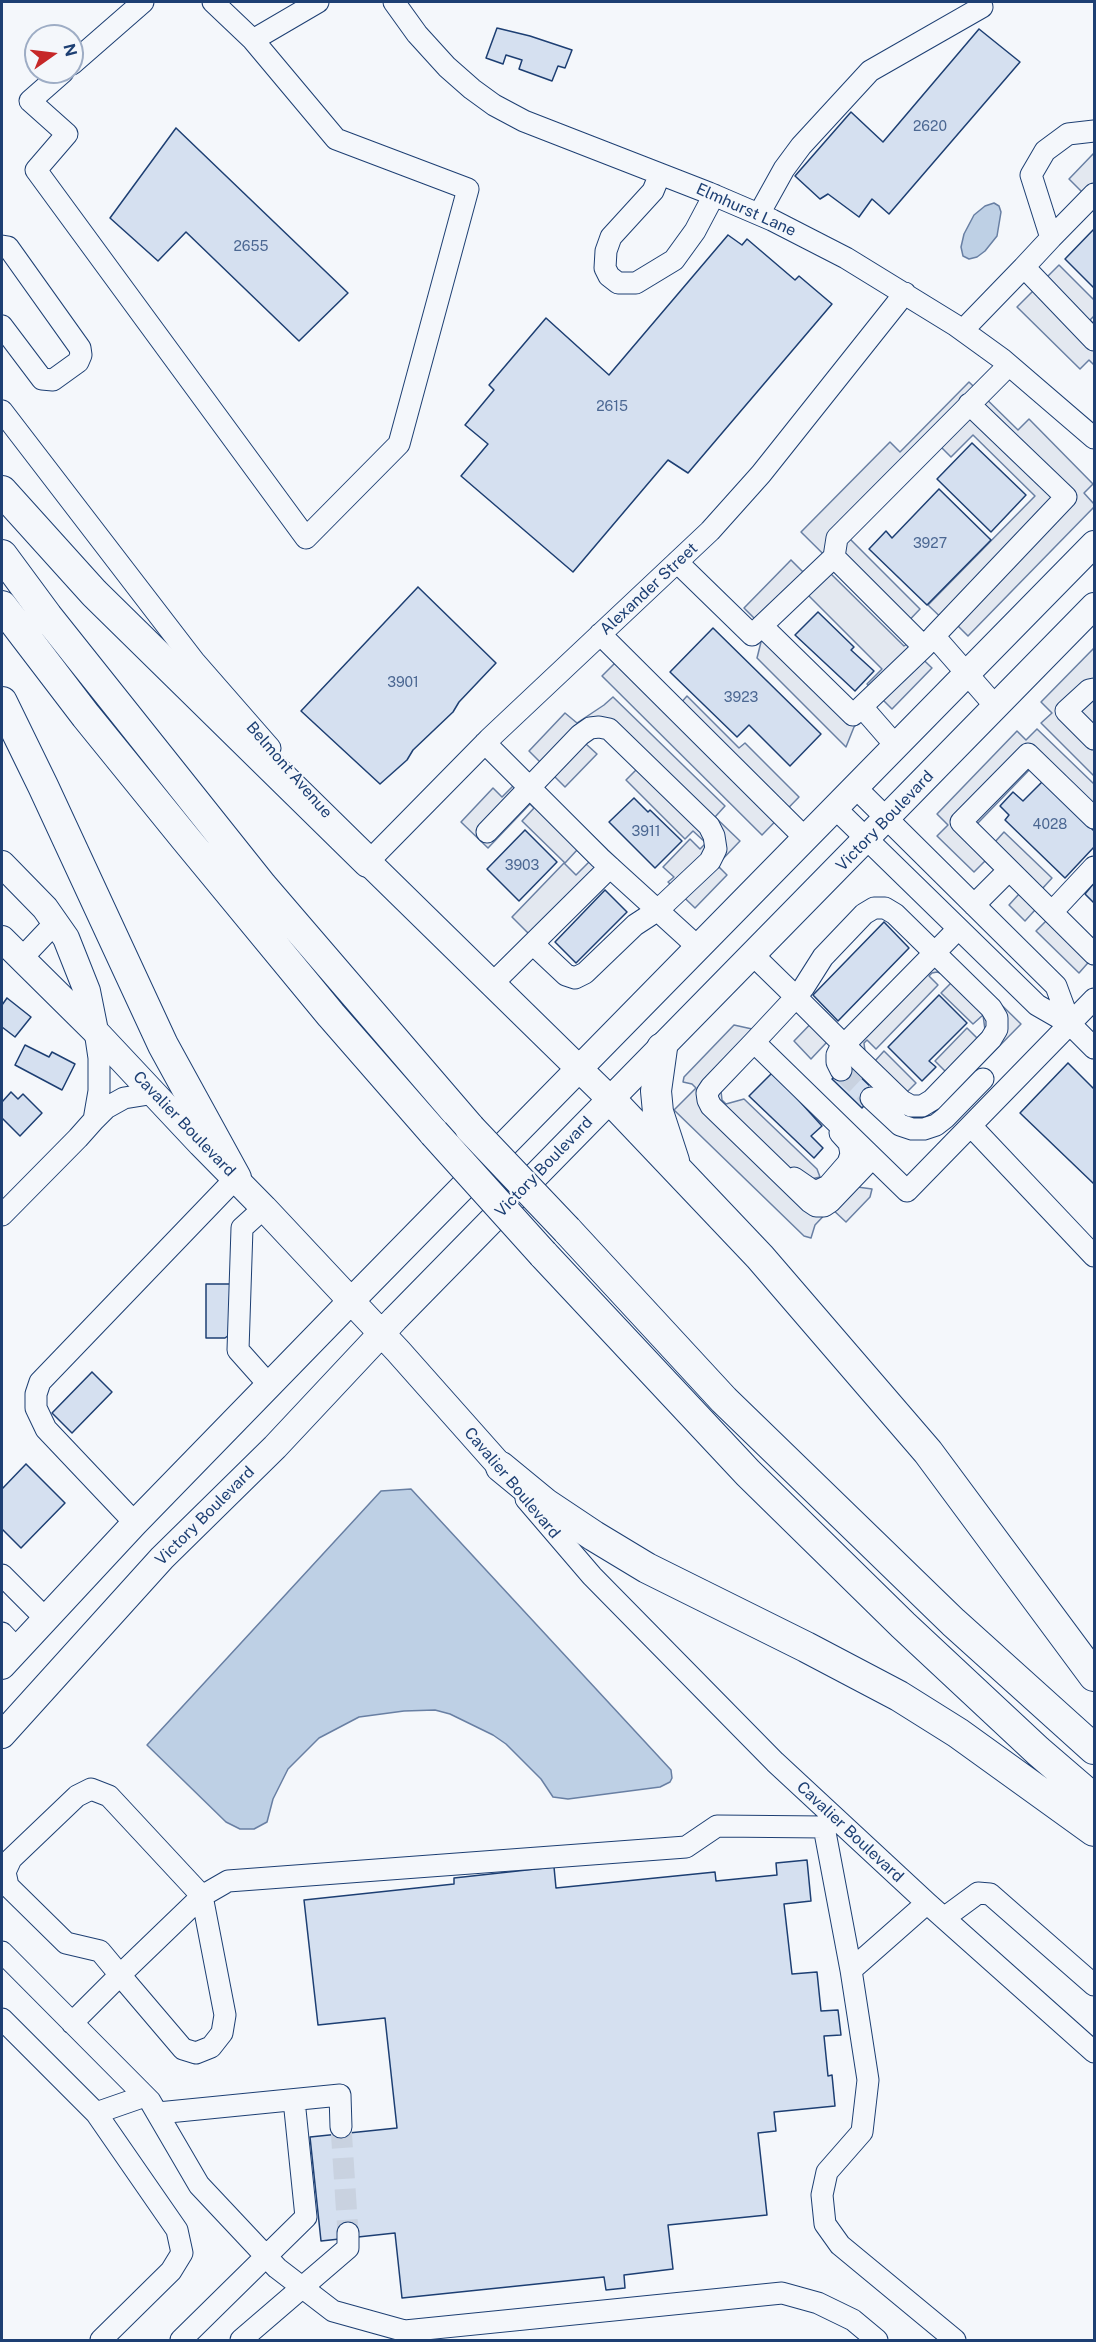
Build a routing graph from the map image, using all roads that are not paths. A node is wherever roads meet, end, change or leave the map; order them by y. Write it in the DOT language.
graph roads {
  1 [pos="143,2"];
  2 [pos="213,2"];
  3 [pos="318,2"];
  4 [pos="394,2"];
  5 [pos="982,7"];
  6 [pos="253,40"];
  7 [pos="84,54"];
  8 [pos="49,84"];
  9 [pos="1095,131"];
  10 [pos="660,174"];
  11 [pos="1095,194"];
  12 [pos="714,195"];
  13 [pos="759,214"];
  14 [pos="1051,238"];
  15 [pos="2,246"];
  16 [pos="1024,267"];
  17 [pos="905,293"];
  18 [pos="963,330"];
  19 [pos="5,337"];
  20 [pos="1095,340"];
  21 [pos="1009,365"];
  22 [pos="969,404"];
  23 [pos="2,411"];
  24 [pos="1095,438"];
  25 [pos="2,491"];
  26 [pos="1095,544"];
  27 [pos="2,555"];
  28 [pos="834,557"];
  29 [pos="677,562"];
  30 [pos="2,606"];
  31 [pos="1095,606"];
  32 [pos="762,626"];
  33 [pos="600,634"];
  34 [pos="929,642"];
  35 [pos="968,674"];
  36 [pos="1095,689"];
  37 [pos="2,702"];
  38 [pos="996,707"];
  39 [pos="858,711"];
  40 [pos="1095,739"];
  41 [pos="485,743"];
  42 [pos="896,746"];
  43 [pos="530,788"];
  44 [pos="855,788"];
  45 [pos="835,808"];
  46 [pos="1095,818"];
  47 [pos="886,819"];
  48 [pos="487,832"];
  49 [pos="806,838"];
  50 [pos="866,839"];
  51 [pos="368,862"];
  52 [pos="2,864"];
  53 [pos="610,867"];
  54 [pos="1095,867"];
  55 [pos="1009,870"];
  56 [pos="974,905"];
  57 [pos="657,910"];
  58 [pos="1052,912"];
  59 [pos="56,923"];
  60 [pos="958,929"];
  61 [pos="2,939"];
  62 [pos="533,944"];
  63 [pos="699,948"];
  64 [pos="935,953"];
  65 [pos="1095,954"];
  66 [pos="753,955"];
  67 [pos="22,958"];
  68 [pos="492,984"];
  69 [pos="796,997"];
  70 [pos="1095,999"];
  71 [pos="1070,1024"];
  72 [pos="95,1031"];
  73 [pos="754,1042"];
  74 [pos="844,1045"];
  75 [pos="662,1048"];
  76 [pos="1095,1048"];
  77 [pos="967,1064"];
  78 [pos="580,1069"];
  79 [pos="783,1070"];
  80 [pos="841,1070"];
  81 [pos="983,1079"];
  82 [pos="155,1093"];
  83 [pos="1000,1096"];
  84 [pos="870,1098"];
  85 [pos="610,1100"];
  86 [pos="94,1120"];
  87 [pos="971,1126"];
  88 [pos="757,1151"];
  89 [pos="872,1158"];
  90 [pos="677,1169"];
  91 [pos="236,1178"];
  92 [pos="264,1208"];
  93 [pos="2,1215"];
  94 [pos="1095,1256"];
  95 [pos="351,1300"];
  96 [pos="382,1334"];
  97 [pos="270,1386"];
  98 [pos="501,1467"];
  99 [pos="135,1523"];
  100 [pos="2,1575"];
  101 [pos="45,1618"];
  102 [pos="7,1649"];
  103 [pos="1095,1676"];
  104 [pos="2,1736"];
  105 [pos="1095,1749"];
  106 [pos="1095,1799"];
  107 [pos="829,1821"];
  108 [pos="1095,1831"];
  109 [pos="202,1896"];
  110 [pos="927,1903"];
  111 [pos="944,1918"];
  112 [pos="2,1952"];
  113 [pos="851,1970"];
  114 [pos="120,1975"];
  115 [pos="1095,1985"];
  116 [pos="2,2019"];
  117 [pos="72,2023"];
  118 [pos="1095,2052"];
  119 [pos="294,2100"];
  120 [pos="152,2104"];
  121 [pos="96,2113"];
  122 [pos="341,2127"];
  123 [pos="348,2233"];
  124 [pos="266,2256"];
  125 [pos="301,2286"];
  126 [pos="405,2336"];
  127 [pos="101,2340"];
  128 [pos="181,2340"];
  129 [pos="241,2340"];
  130 [pos="877,2340"];
  131 [pos="955,2340"];
  1 -- 7 [label="street"];
  2 -- 6 [label="street"];
  3 -- 6 [label="street"];
  4 -- 10 [label="street, Elmhurst Lane"];
  5 -- 13 [label="street"];
  6 -- 8 [label="street"];
  9 -- 14 [label="street"];
  10 -- 12 [label="street, Elmhurst Lane"];
  10 -- 12 [label="street"];
  11 -- 14 [label="street"];
  12 -- 13 [label="street, Elmhurst Lane"];
  13 -- 17 [label="street, Elmhurst Lane"];
  14 -- 16 [label="street"];
  15 -- 19 [label="street"];
  16 -- 18 [label="street"];
  16 -- 20 [label="street"];
  17 -- 18 [label="street, Elmhurst Lane"];
  17 -- 29 [label="street, Alexander Street"];
  18 -- 21 [label="street, Elmhurst Lane"];
  21 -- 22 [label="street"];
  21 -- 24 [label="street, Elmhurst Lane"];
  22 -- 28 [label="street"];
  22 -- 34 [label="street"];
  23 -- 51 [label="street, Belmont Avenue"];
  25 -- 51 [label="highway"];
  26 -- 35 [label="main road"];
  27 -- 105 [label="highway, bridge"];
  28 -- 32 [label="street"];
  28 -- 34 [label="street"];
  29 -- 32 [label="street"];
  29 -- 33 [label="street, Alexander Street"];
  30 -- 106 [label="highway, bridge"];
  31 -- 38 [label="main road, Victory Boulevard"];
  32 -- 39 [label="street"];
  33 -- 41 [label="street, Alexander Street"];
  33 -- 49 [label="street"];
  34 -- 35 [label="street"];
  34 -- 39 [label="street"];
  35 -- 38 [label="street"];
  35 -- 42 [label="main road"];
  36 -- 40 [label="street"];
  37 -- 91 [label="highway"];
  38 -- 47 [label="main road, Victory Boulevard"];
  39 -- 42 [label="street"];
  41 -- 43 [label="street"];
  41 -- 51 [label="street, Alexander Street"];
  42 -- 44 [label="main road"];
  43 -- 48 [label="street"];
  43 -- 53 [label="street"];
  43 -- 57 [label="street"];
  44 -- 45 [label="main road"];
  44 -- 47 [label="street"];
  45 -- 49 [label="main road"];
  45 -- 50 [label="street"];
  46 -- 55 [label="street"];
  47 -- 50 [label="main road, Victory Boulevard"];
  47 -- 56 [label="street"];
  49 -- 63 [label="main road"];
  50 -- 60 [label="street"];
  50 -- 66 [label="main road, Victory Boulevard"];
  51 -- 68 [label="main road, Belmont Avenue"];
  52 -- 59 [label="main road"];
  53 -- 57 [label="street"];
  53 -- 62 [label="street"];
  54 -- 58 [label="street"];
  55 -- 56 [label="street"];
  55 -- 58 [label="street"];
  56 -- 71 [label="street"];
  57 -- 62 [label="street"];
  57 -- 63 [label="street"];
  58 -- 65 [label="street"];
  59 -- 67 [label="street"];
  59 -- 72 [label="main road"];
  60 -- 64 [label="street"];
  60 -- 71 [label="street"];
  61 -- 67 [label="main road, Cavalier Boulevard"];
  62 -- 68 [label="street"];
  63 -- 78 [label="main road"];
  64 -- 69 [label="street"];
  64 -- 74 [label="street"];
  64 -- 77 [label="street"];
  66 -- 69 [label="street"];
  66 -- 75 [label="main road, Victory Boulevard"];
  67 -- 72 [label="main road, Cavalier Boulevard"];
  68 -- 78 [label="main road, Belmont Avenue"];
  69 -- 73 [label="street"];
  69 -- 74 [label="street"];
  70 -- 71 [label="street"];
  71 -- 76 [label="street"];
  71 -- 83 [label="street"];
  72 -- 82 [label="main road, Cavalier Boulevard"];
  72 -- 86 [label="street"];
  73 -- 79 [label="street"];
  73 -- 88 [label="street"];
  74 -- 77 [label="street"];
  74 -- 80 [label="street"];
  75 -- 85 [label="main road, Victory Boulevard"];
  75 -- 90 [label="highway"];
  77 -- 81 [label="street"];
  78 -- 85 [label="main road, Belmont Avenue"];
  78 -- 95 [label="main road"];
  79 -- 88 [label="street"];
  79 -- 89 [label="street"];
  81 -- 83 [label="street"];
  81 -- 84 [label="street"];
  82 -- 86 [label="street"];
  82 -- 91 [label="main road, Cavalier Boulevard"];
  83 -- 87 [label="street"];
  85 -- 90 [label="highway"];
  85 -- 96 [label="main road, Victory Boulevard"];
  86 -- 93 [label="street"];
  87 -- 89 [label="street"];
  87 -- 94 [label="street"];
  88 -- 89 [label="street"];
  90 -- 103 [label="highway"];
  91 -- 92 [label="main road, Cavalier Boulevard"];
  91 -- 99 [label="street"];
  92 -- 95 [label="main road, Cavalier Boulevard"];
  92 -- 97 [label="street"];
  95 -- 96 [label="main road, Cavalier Boulevard"];
  95 -- 97 [label="main road"];
  96 -- 98 [label="main road, Cavalier Boulevard"];
  96 -- 104 [label="main road, Victory Boulevard"];
  97 -- 99 [label="main road"];
  98 -- 107 [label="street, Cavalier Boulevard"];
  98 -- 108 [label="highway"];
  99 -- 101 [label="main road"];
  100 -- 101 [label="street"];
  101 -- 102 [label="main road"];
  107 -- 109 [label="street"];
  107 -- 110 [label="street, Cavalier Boulevard"];
  107 -- 113 [label="street"];
  109 -- 114 [label="street"];
  109 -- 114 [label="street"];
  109 -- 114 [label="street"];
  110 -- 111 [label="street, Cavalier Boulevard"];
  110 -- 113 [label="street"];
  111 -- 115 [label="street"];
  111 -- 118 [label="street, Cavalier Boulevard"];
  112 -- 117 [label="street"];
  113 -- 131 [label="street"];
  114 -- 117 [label="street"];
  116 -- 121 [label="street"];
  117 -- 120 [label="street"];
  119 -- 120 [label="street"];
  119 -- 122 [label="street"];
  119 -- 124 [label="street"];
  120 -- 121 [label="street"];
  120 -- 124 [label="street"];
  121 -- 127 [label="street"];
  123 -- 125 [label="street"];
  124 -- 125 [label="street"];
  124 -- 128 [label="street"];
  125 -- 126 [label="street"];
  125 -- 129 [label="street"];
  126 -- 130 [label="street"];
}
